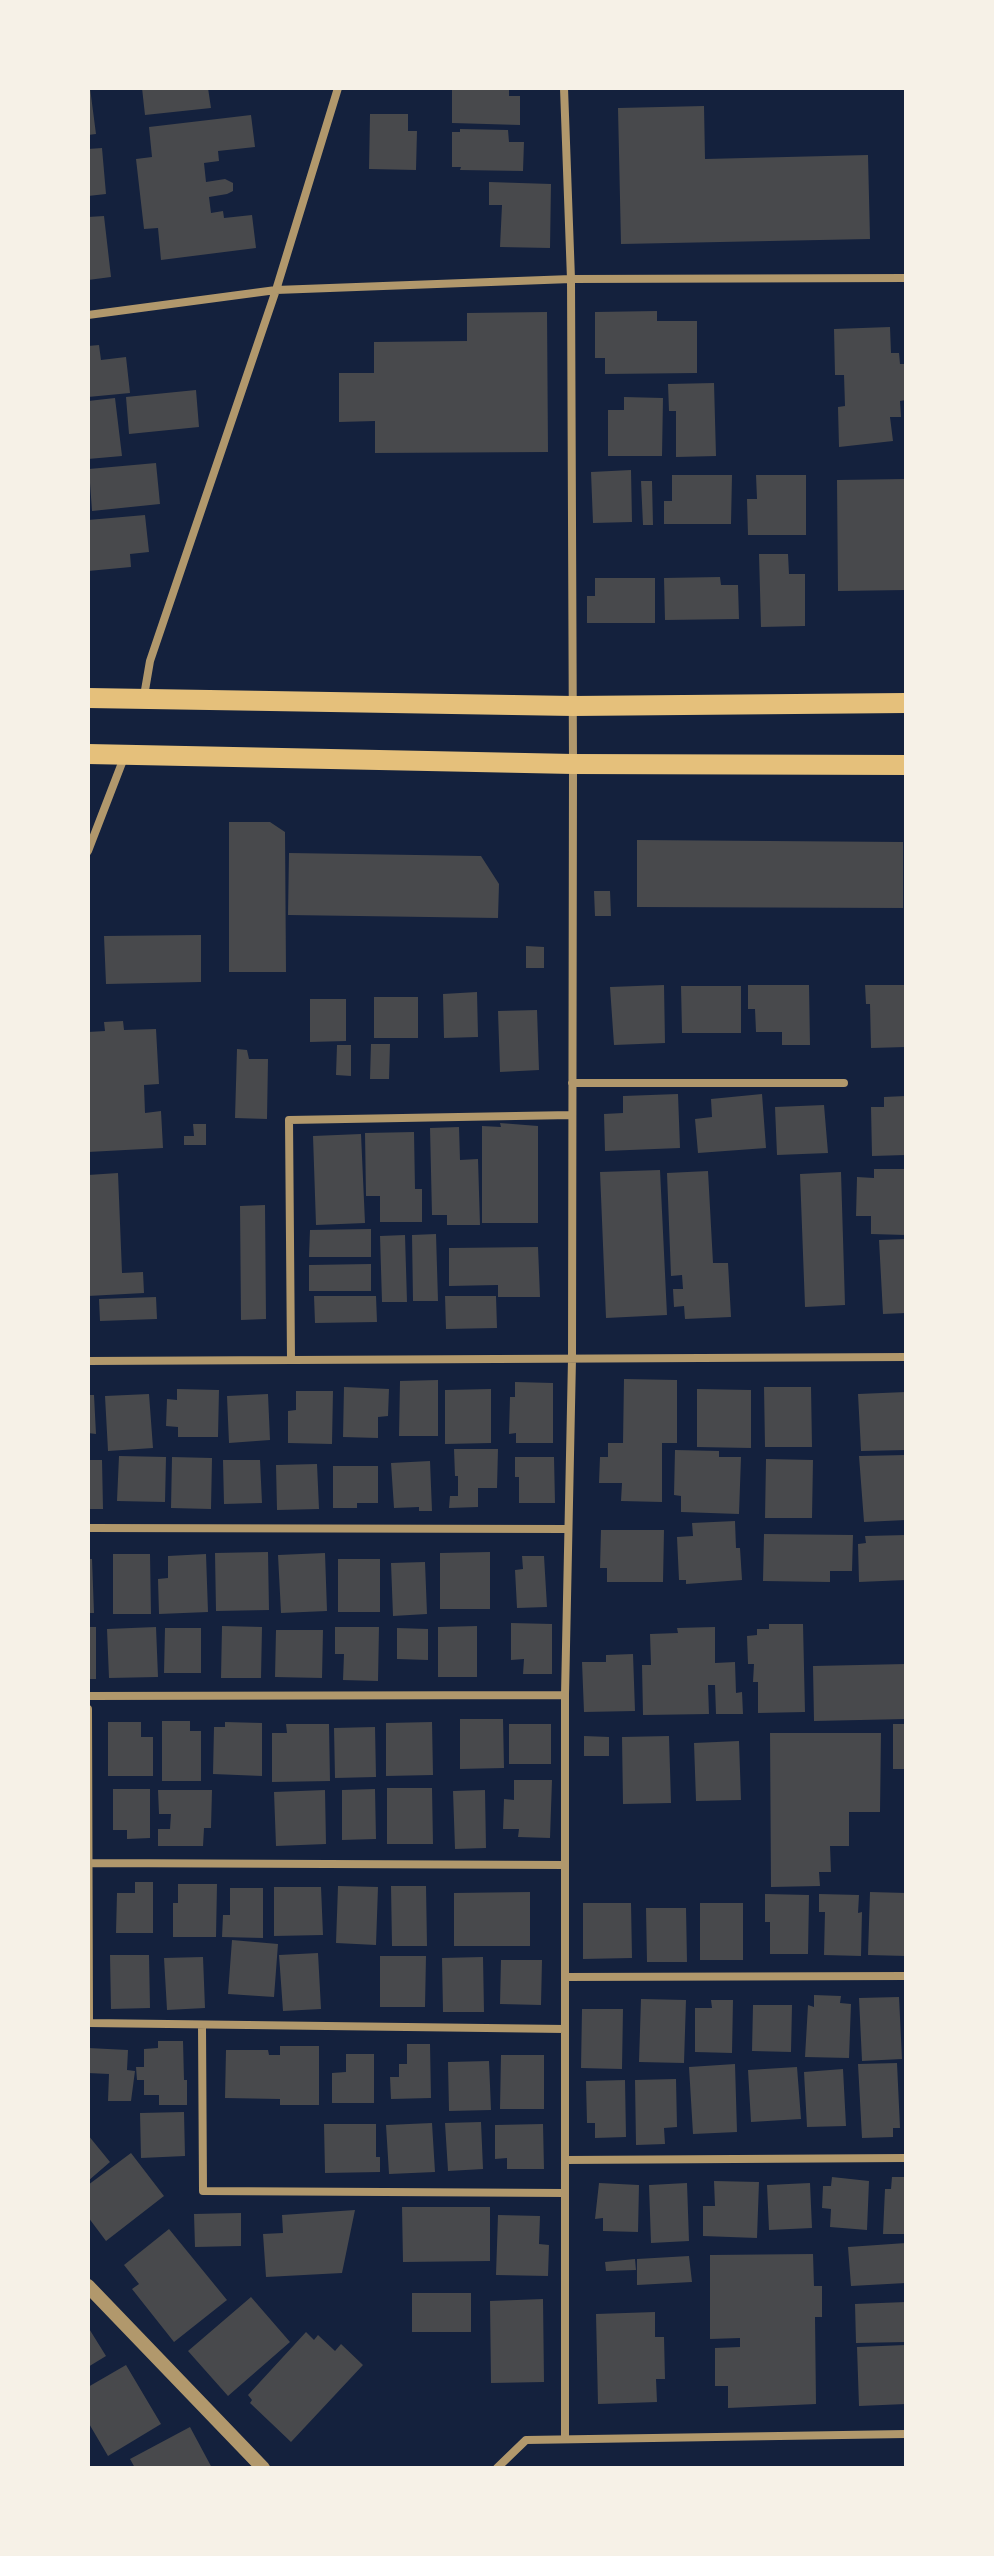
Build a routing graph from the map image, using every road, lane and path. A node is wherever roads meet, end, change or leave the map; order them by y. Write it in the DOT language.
graph roads {
  1 [pos="338,88"];
  2 [pos="564,88"];
  3 [pos="906,278"];
  4 [pos="571,279"];
  5 [pos="276,290"];
  6 [pos="88,315"];
  7 [pos="88,698"];
  8 [pos="143,699"];
  9 [pos="906,703"];
  10 [pos="573,706"];
  11 [pos="88,754"];
  12 [pos="126,755"];
  13 [pos="573,764"];
  14 [pos="906,765"];
  15 [pos="88,851"];
  16 [pos="572,1083"];
  17 [pos="844,1083"];
  18 [pos="572,1115"];
  19 [pos="906,1357"];
  20 [pos="572,1359"];
  21 [pos="291,1360"];
  22 [pos="88,1361"];
  23 [pos="88,1528"];
  24 [pos="568,1529"];
  25 [pos="565,1695"];
  26 [pos="88,1696"];
  27 [pos="88,1709"];
  28 [pos="90,1863"];
  29 [pos="565,1865"];
  30 [pos="906,1976"];
  31 [pos="565,1977"];
  32 [pos="202,2025"];
  33 [pos="565,2029"];
  34 [pos="906,2158"];
  35 [pos="565,2160"];
  36 [pos="565,2193"];
  37 [pos="88,2286"];
  38 [pos="906,2434"];
  39 [pos="565,2438"];
  40 [pos="263,2468"];
  41 [pos="497,2468"];
  1 -- 5 [label="street"];
  2 -- 4 [label="street"];
  3 -- 4 [label="street"];
  4 -- 5 [label="street"];
  4 -- 10 [label="street"];
  5 -- 6 [label="street"];
  5 -- 8 [label="street"];
  7 -- 8 [label="main road"];
  8 -- 10 [label="main road"];
  9 -- 10 [label="main road"];
  10 -- 13 [label="street"];
  11 -- 12 [label="main road"];
  12 -- 13 [label="main road"];
  12 -- 15 [label="street"];
  13 -- 14 [label="main road"];
  13 -- 16 [label="street"];
  16 -- 17 [label="street"];
  16 -- 18 [label="street"];
  18 -- 20 [label="street"];
  18 -- 21 [label="street"];
  19 -- 20 [label="street"];
  20 -- 21 [label="street"];
  20 -- 24 [label="street"];
  21 -- 22 [label="street"];
  23 -- 24 [label="street"];
  24 -- 25 [label="street"];
  25 -- 26 [label="street"];
  25 -- 29 [label="street"];
  27 -- 28 [label="street"];
  28 -- 29 [label="street"];
  28 -- 32 [label="street"];
  29 -- 31 [label="street"];
  30 -- 31 [label="street"];
  31 -- 33 [label="street"];
  32 -- 33 [label="street"];
  32 -- 36 [label="street"];
  33 -- 35 [label="street"];
  34 -- 35 [label="street"];
  35 -- 36 [label="street"];
  36 -- 39 [label="street"];
  37 -- 40 [label="street"];
  38 -- 39 [label="street"];
  39 -- 41 [label="street"];
}
